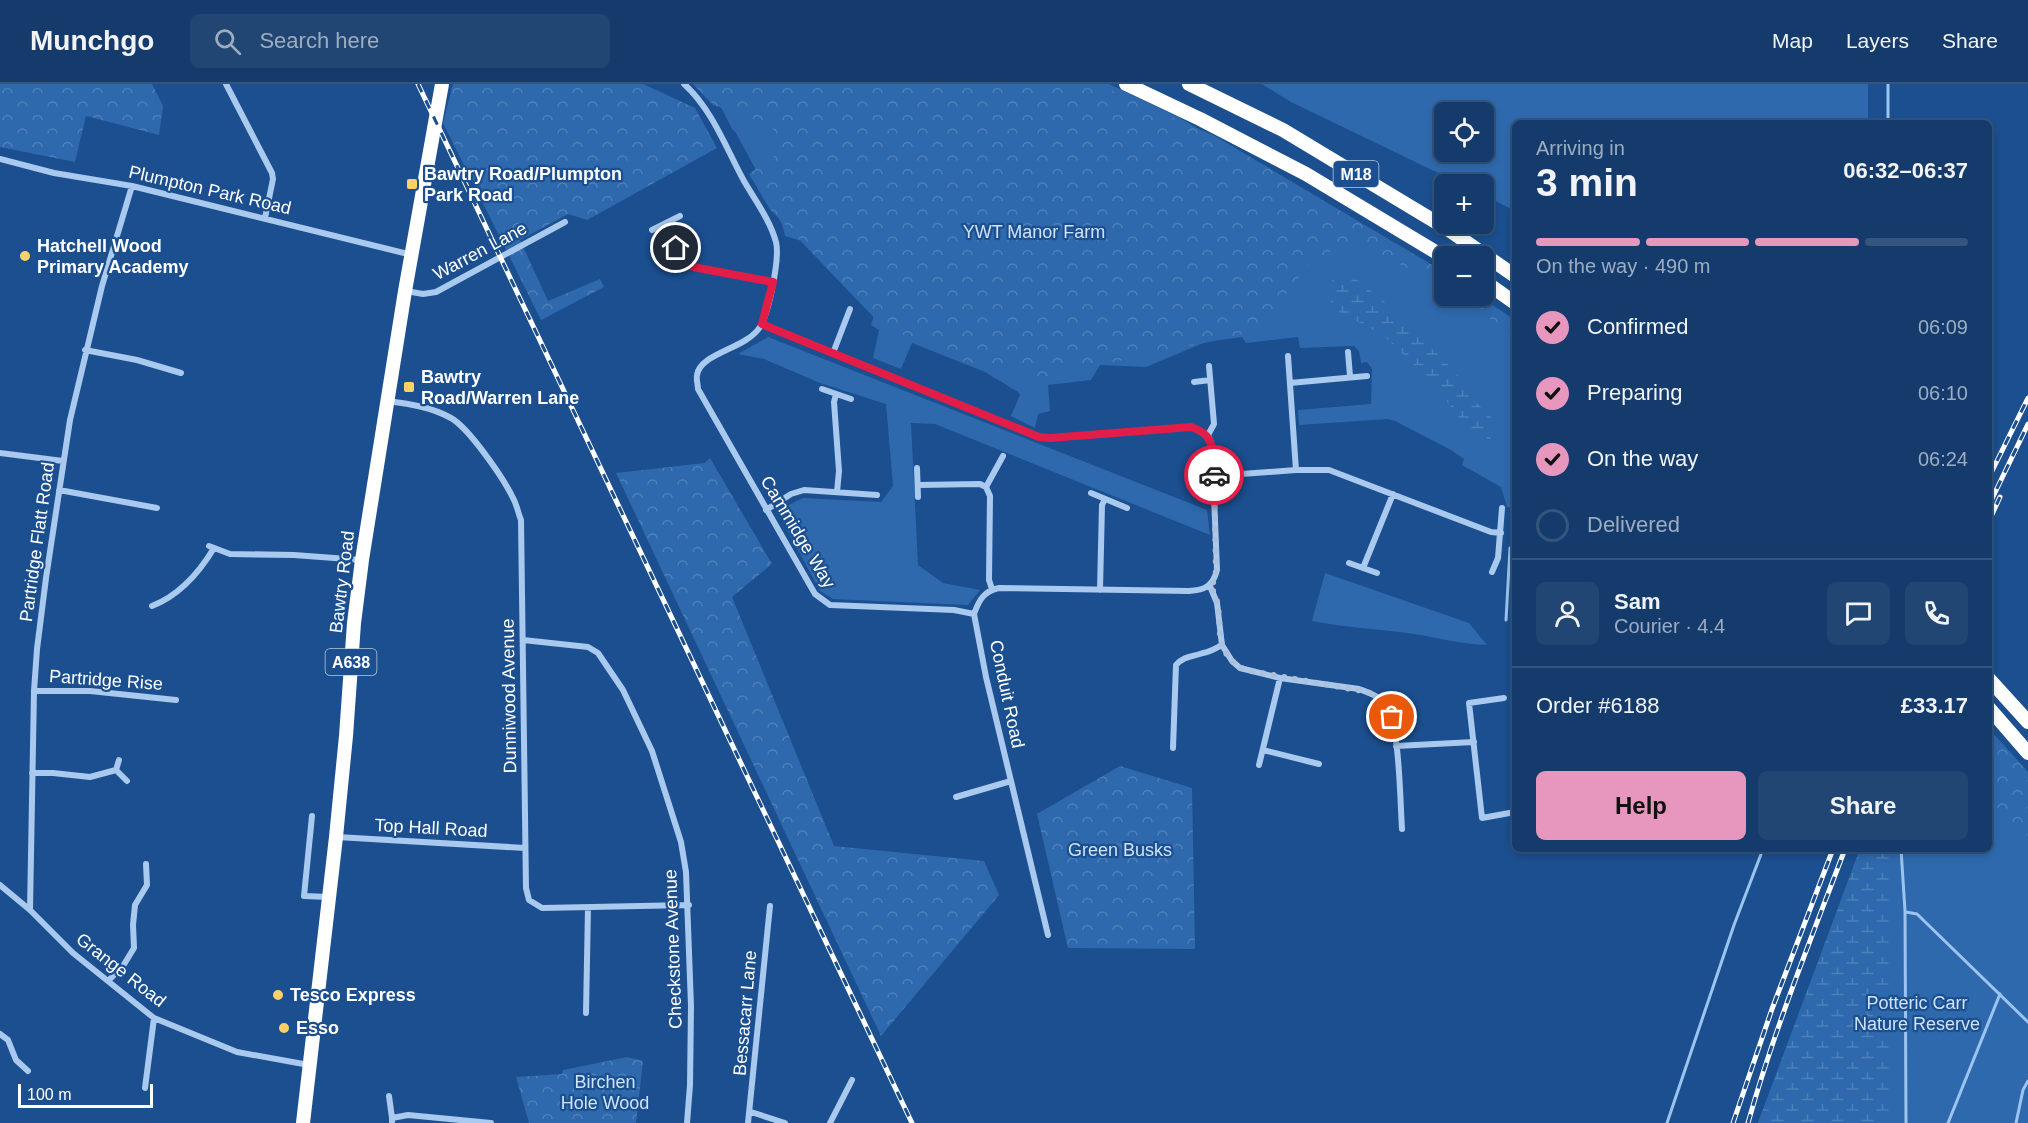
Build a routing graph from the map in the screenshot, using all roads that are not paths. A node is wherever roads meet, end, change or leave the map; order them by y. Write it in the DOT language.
graph roads {
  1 [pos="226,84"];
  2 [pos="441,84"];
  3 [pos="684,84"];
  4 [pos="1126,84"];
  5 [pos="1189,84"];
  6 [pos="0,159"];
  7 [pos="132,186"];
  8 [pos="680,216"];
  9 [pos="265,219"];
  10 [pos="565,222"];
  11 [pos="664,224"];
  12 [pos="652,231"];
  13 [pos="1434,250"];
  14 [pos="412,255"];
  15 [pos="1512,274"];
  16 [pos="773,282"];
  17 [pos="1494,288"];
  18 [pos="405,291"];
  19 [pos="1512,301"];
  20 [pos="850,309"];
  21 [pos="762,324"];
  22 [pos="85,350"];
  23 [pos="1348,352"];
  24 [pos="833,353"];
  25 [pos="1287,356"];
  26 [pos="1209,366"];
  27 [pos="181,373"];
  28 [pos="1350,376"];
  29 [pos="1367,376"];
  30 [pos="1210,380"];
  31 [pos="1194,382"];
  32 [pos="1290,383"];
  33 [pos="822,389"];
  34 [pos="836,394"];
  35 [pos="851,399"];
  36 [pos="387,401"];
  37 [pos="1208,435"];
  38 [pos="0,453"];
  39 [pos="1003,456"];
  40 [pos="63,461"];
  41 [pos="916,468"];
  42 [pos="1296,470"];
  43 [pos="1214,476"];
  44 [pos="918,485"];
  45 [pos="986,487"];
  46 [pos="59,490"];
  47 [pos="837,492"];
  48 [pos="1091,493"];
  49 [pos="1393,494"];
  50 [pos="877,495"];
  51 [pos="918,498"];
  52 [pos="1105,499"];
  53 [pos="157,507"];
  54 [pos="1127,508"];
  55 [pos="1502,508"];
  56 [pos="766,510"];
  57 [pos="1501,533"];
  58 [pos="362,560"];
  59 [pos="1349,563"];
  60 [pos="1363,568"];
  61 [pos="1492,572"];
  62 [pos="1377,573"];
  63 [pos="1210,586"];
  64 [pos="992,589"];
  65 [pos="1100,590"];
  66 [pos="152,606"];
  67 [pos="974,614"];
  68 [pos="523,640"];
  69 [pos="1222,645"];
  70 [pos="1280,678"];
  71 [pos="1992,682"];
  72 [pos="34,691"];
  73 [pos="1504,698"];
  74 [pos="176,700"];
  75 [pos="1992,712"];
  76 [pos="2028,722"];
  77 [pos="1474,742"];
  78 [pos="1396,746"];
  79 [pos="1173,748"];
  80 [pos="1263,750"];
  81 [pos="2028,753"];
  82 [pos="119,760"];
  83 [pos="1319,764"];
  84 [pos="1259,765"];
  85 [pos="116,770"];
  86 [pos="32,773"];
  87 [pos="127,781"];
  88 [pos="1011,781"];
  89 [pos="956,797"];
  90 [pos="1512,813"];
  91 [pos="312,816"];
  92 [pos="1402,829"];
  93 [pos="336,837"];
  94 [pos="525,848"];
  95 [pos="146,864"];
  96 [pos="0,885"];
  97 [pos="329,897"];
  98 [pos="689,905"];
  99 [pos="770,906"];
  100 [pos="588,908"];
  101 [pos="30,910"];
  102 [pos="1048,935"];
  103 [pos="108,981"];
  104 [pos="586,1013"];
  105 [pos="154,1018"];
  106 [pos="0,1034"];
  107 [pos="310,1065"];
  108 [pos="28,1071"];
  109 [pos="852,1080"];
  110 [pos="145,1088"];
  111 [pos="389,1096"];
  112 [pos="751,1112"];
  113 [pos="392,1121"];
  114 [pos="303,1123"];
  115 [pos="491,1123"];
  116 [pos="687,1123"];
  117 [pos="748,1123"];
  118 [pos="785,1123"];
  119 [pos="830,1123"];
  1 -- 9 [label="street"];
  2 -- 14 [label="highway, Bawtry Road / A638"];
  3 -- 16 [label="street"];
  4 -- 13 [label="highway, M18"];
  5 -- 15 [label="highway, M18"];
  6 -- 7 [label="street, Plumpton Park Road"];
  7 -- 9 [label="street, Plumpton Park Road"];
  7 -- 22 [label="street, Partridge Flatt Road"];
  8 -- 11 [label="street"];
  9 -- 14 [label="street, Plumpton Park Road"];
  10 -- 18 [label="street, Warren Lane"];
  11 -- 12 [label="street"];
  11 -- 16 [label="street"];
  14 -- 18 [label="highway, Bawtry Road / A638"];
  16 -- 21 [label="street"];
  17 -- 19 [label="highway"];
  18 -- 36 [label="highway, Bawtry Road / A638"];
  20 -- 24 [label="street"];
  21 -- 24 [label="street"];
  21 -- 56 [label="street, Cammidge Way"];
  22 -- 27 [label="street"];
  22 -- 40 [label="street, Partridge Flatt Road"];
  23 -- 28 [label="street"];
  24 -- 37 [label="street"];
  25 -- 32 [label="street"];
  26 -- 30 [label="street"];
  28 -- 29 [label="street"];
  28 -- 32 [label="street"];
  30 -- 31 [label="street"];
  30 -- 37 [label="street"];
  32 -- 42 [label="street"];
  33 -- 34 [label="street"];
  34 -- 35 [label="street"];
  34 -- 47 [label="street"];
  36 -- 58 [label="highway, Bawtry Road / A638"];
  36 -- 68 [label="street, Dunniwood Avenue"];
  37 -- 43 [label="street"];
  38 -- 40 [label="street"];
  39 -- 45 [label="street"];
  40 -- 46 [label="street, Partridge Flatt Road"];
  41 -- 44 [label="street"];
  42 -- 43 [label="street"];
  42 -- 49 [label="street"];
  43 -- 63 [label="street"];
  44 -- 45 [label="street"];
  44 -- 51 [label="street"];
  45 -- 64 [label="street"];
  46 -- 53 [label="street"];
  46 -- 72 [label="street, Partridge Flatt Road"];
  47 -- 50 [label="street"];
  47 -- 56 [label="street"];
  48 -- 52 [label="street"];
  49 -- 57 [label="street"];
  49 -- 60 [label="street"];
  52 -- 54 [label="street"];
  52 -- 65 [label="street"];
  55 -- 57 [label="street"];
  56 -- 67 [label="street, Cammidge Way"];
  57 -- 61 [label="street"];
  58 -- 66 [label="street"];
  58 -- 93 [label="highway, Bawtry Road / A638"];
  59 -- 60 [label="street"];
  60 -- 62 [label="street"];
  63 -- 65 [label="street"];
  63 -- 69 [label="street"];
  64 -- 65 [label="street"];
  64 -- 67 [label="street"];
  67 -- 88 [label="street, Conduit Road"];
  68 -- 94 [label="street, Dunniwood Avenue"];
  68 -- 98 [label="street, Checkstone Avenue"];
  69 -- 70 [label="street"];
  69 -- 79 [label="street"];
  70 -- 78 [label="street"];
  70 -- 80 [label="street"];
  71 -- 76 [label="highway"];
  72 -- 74 [label="street, Partridge Rise"];
  72 -- 86 [label="street, Partridge Flatt Road"];
  73 -- 77 [label="street"];
  75 -- 81 [label="highway"];
  77 -- 78 [label="street"];
  77 -- 90 [label="street"];
  78 -- 92 [label="street"];
  80 -- 83 [label="street"];
  80 -- 84 [label="street"];
  82 -- 85 [label="street"];
  85 -- 86 [label="street"];
  85 -- 87 [label="street"];
  86 -- 101 [label="street, Partridge Flatt Road"];
  88 -- 89 [label="street"];
  88 -- 102 [label="street, Conduit Road"];
  91 -- 97 [label="street"];
  93 -- 94 [label="street, Top Hall Road"];
  93 -- 97 [label="highway, Bawtry Road / A638"];
  94 -- 100 [label="street, Dunniwood Avenue"];
  95 -- 103 [label="street"];
  96 -- 101 [label="street, Grange Road"];
  97 -- 107 [label="highway, Bawtry Road / A638"];
  98 -- 100 [label="street, Dunniwood Avenue"];
  98 -- 116 [label="street, Checkstone Avenue"];
  99 -- 112 [label="street, Bessacarr Lane"];
  100 -- 104 [label="street"];
  101 -- 103 [label="street, Grange Road"];
  103 -- 105 [label="street, Grange Road"];
  105 -- 107 [label="street, Grange Road"];
  105 -- 110 [label="street"];
  106 -- 108 [label="street"];
  107 -- 114 [label="highway, Bawtry Road / A638"];
  109 -- 119 [label="street"];
  111 -- 113 [label="street"];
  112 -- 117 [label="street, Bessacarr Lane"];
  112 -- 118 [label="street"];
  113 -- 115 [label="street"];
}
